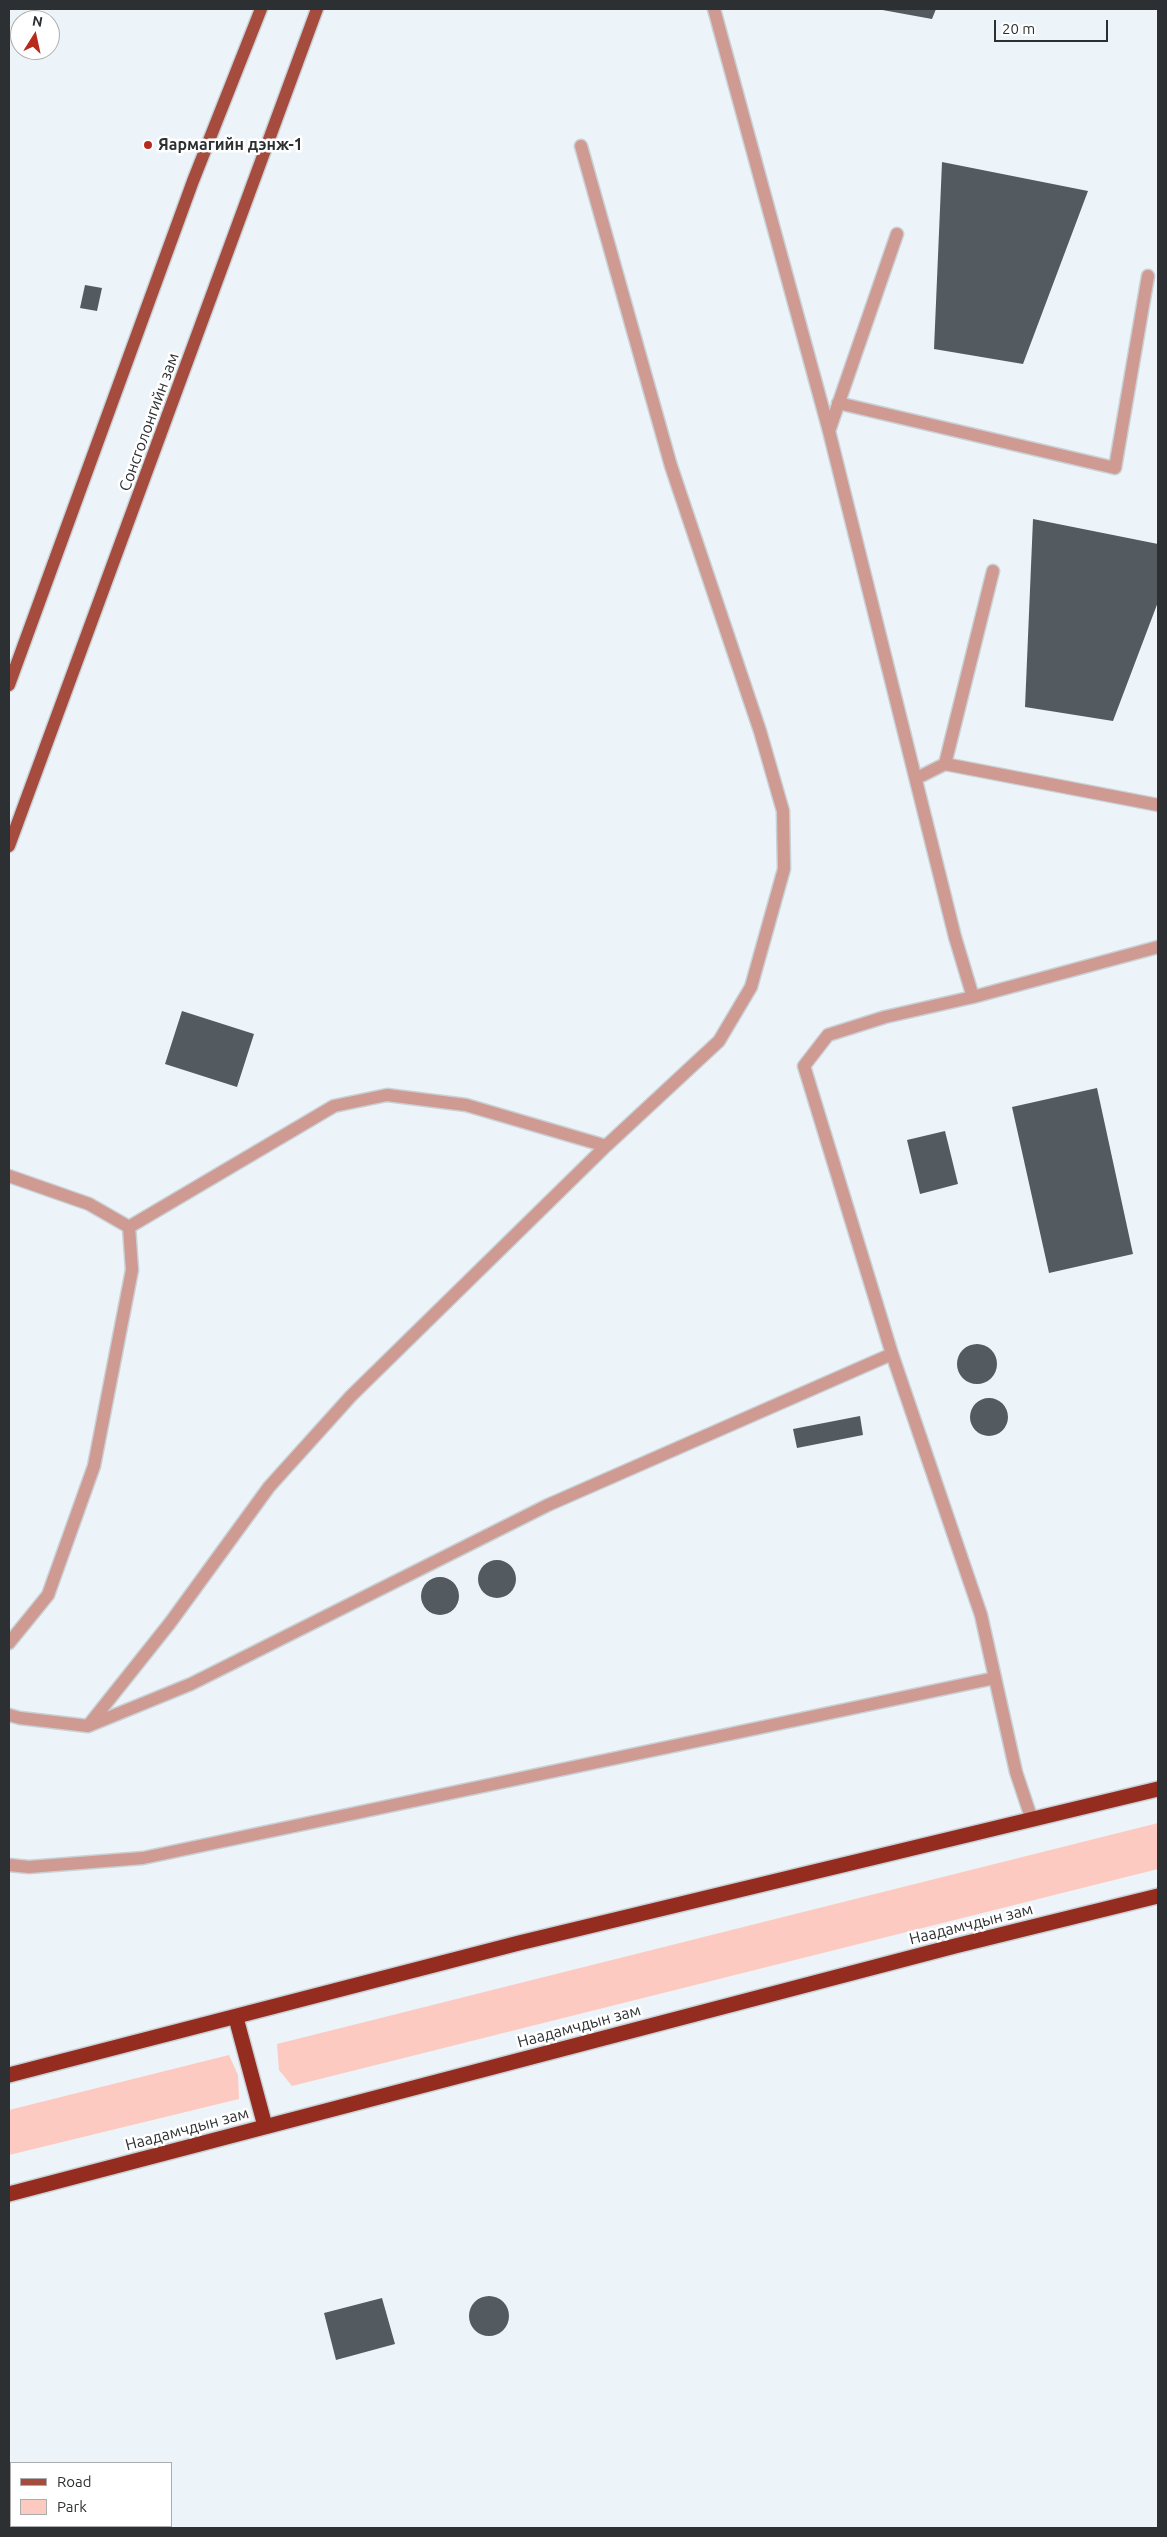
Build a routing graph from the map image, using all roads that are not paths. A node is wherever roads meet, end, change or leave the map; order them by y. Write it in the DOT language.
graph roads {
  1 [pos="261,9"];
  2 [pos="317,9"];
  3 [pos="714,9"];
  4 [pos="581,146"];
  5 [pos="897,234"];
  6 [pos="1148,276"];
  7 [pos="838,403"];
  8 [pos="829,431"];
  9 [pos="994,571"];
  10 [pos="9,685"];
  11 [pos="945,764"];
  12 [pos="917,778"];
  13 [pos="1158,805"];
  14 [pos="9,846"];
  15 [pos="1158,947"];
  16 [pos="973,996"];
  17 [pos="606,1146"];
  18 [pos="9,1176"];
  19 [pos="129,1227"];
  20 [pos="892,1354"];
  21 [pos="9,1643"];
  22 [pos="995,1678"];
  23 [pos="9,1715"];
  24 [pos="88,1726"];
  25 [pos="1158,1789"];
  26 [pos="1032,1820"];
  27 [pos="9,1865"];
  28 [pos="1158,1896"];
  29 [pos="236,2018"];
  30 [pos="9,2075"];
  31 [pos="264,2126"];
  32 [pos="9,2194"];
  1 -- 10 [label="main road"];
  2 -- 14 [label="main road, Сонсголонгийн зам"];
  3 -- 8 [label="lane"];
  4 -- 17 [label="lane"];
  5 -- 7 [label="lane"];
  6 -- 7 [label="lane"];
  7 -- 8 [label="lane"];
  8 -- 12 [label="lane"];
  9 -- 11 [label="lane"];
  11 -- 12 [label="lane"];
  11 -- 13 [label="lane"];
  12 -- 16 [label="lane"];
  15 -- 16 [label="lane"];
  16 -- 20 [label="lane"];
  17 -- 19 [label="lane"];
  17 -- 24 [label="lane"];
  18 -- 19 [label="lane"];
  19 -- 21 [label="lane"];
  20 -- 22 [label="lane"];
  20 -- 24 [label="lane"];
  22 -- 26 [label="lane"];
  22 -- 27 [label="lane"];
  23 -- 24 [label="lane"];
  25 -- 26 [label="highway"];
  26 -- 29 [label="highway"];
  28 -- 31 [label="highway, Наадамчдын зам"];
  29 -- 30 [label="highway"];
  29 -- 31 [label="highway"];
  31 -- 32 [label="highway, Наадамчдын зам"];
}
